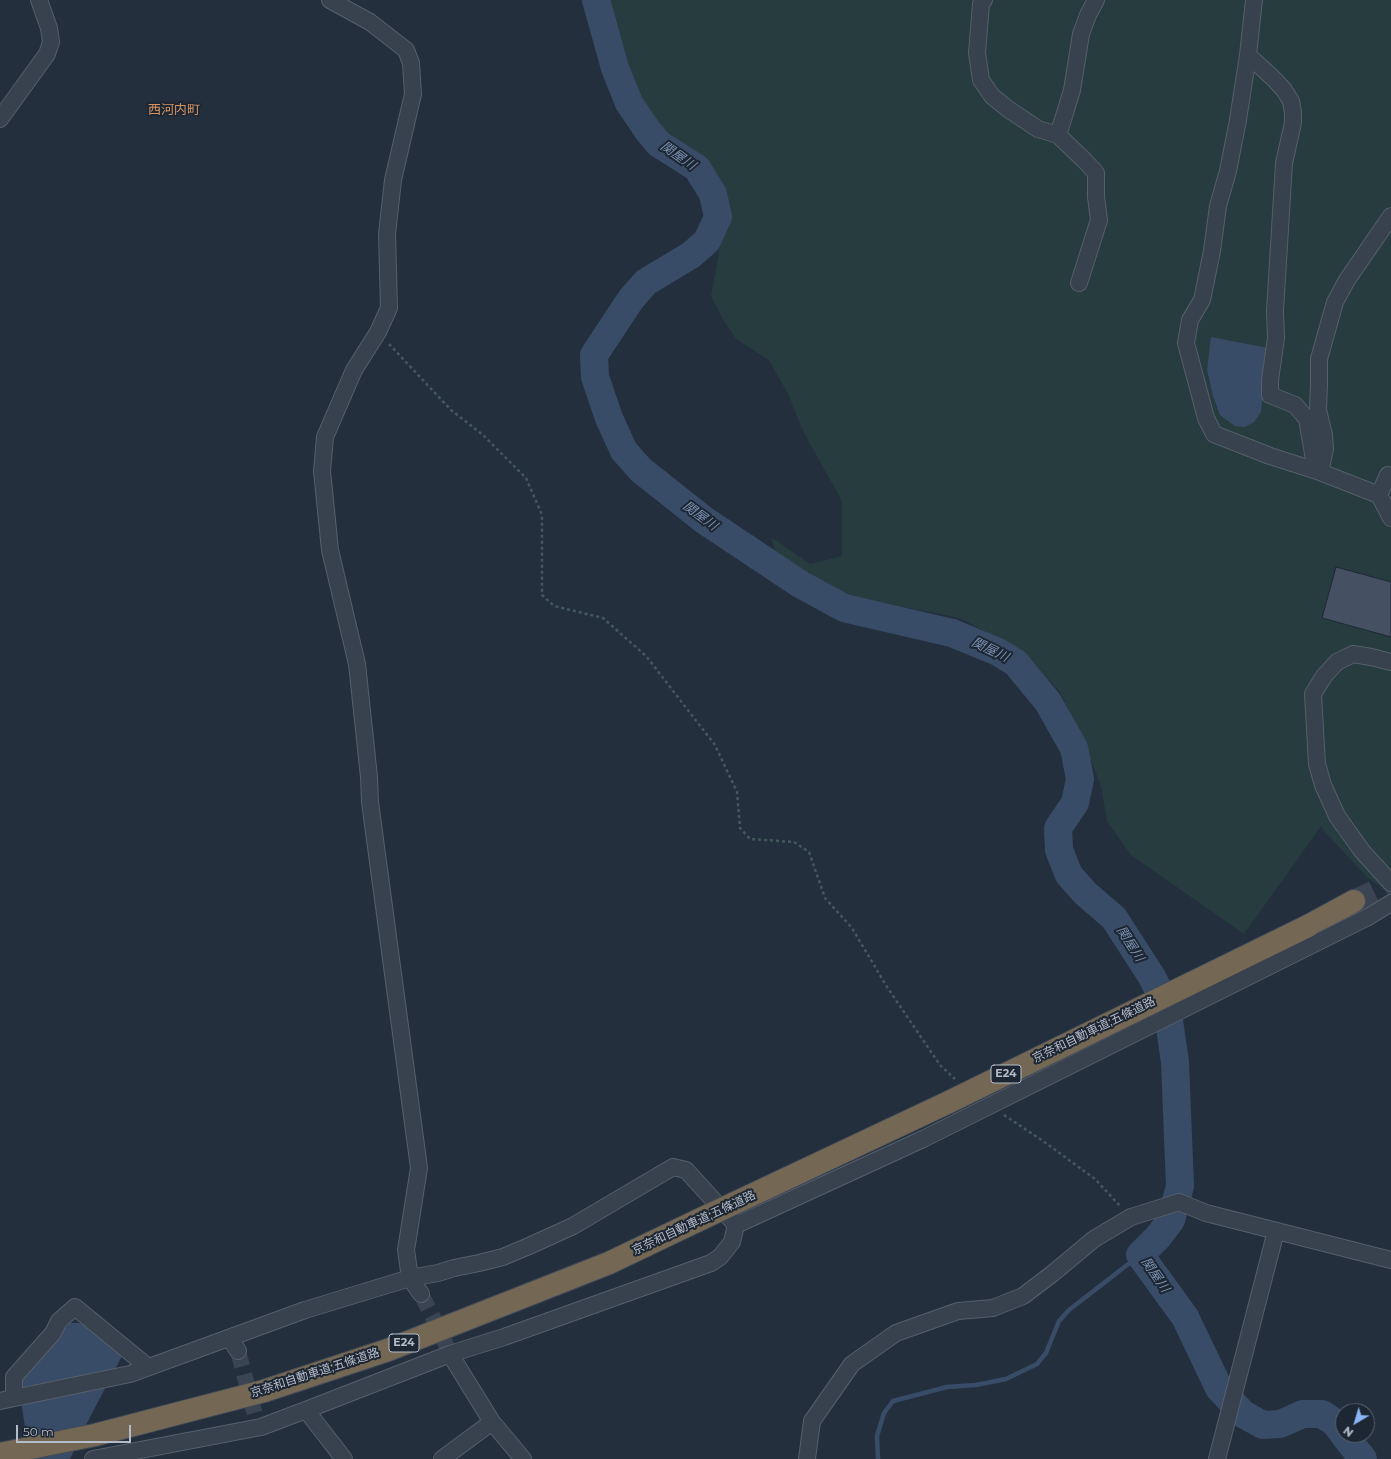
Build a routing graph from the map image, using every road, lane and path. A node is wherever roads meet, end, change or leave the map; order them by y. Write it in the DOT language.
graph roads {
  1 [pos="38,0"];
  2 [pos="330,0"];
  3 [pos="984,0"];
  4 [pos="1096,0"];
  5 [pos="1254,0"];
  6 [pos="1248,55"];
  7 [pos="0,119"];
  8 [pos="1058,135"];
  9 [pos="1391,216"];
  10 [pos="1079,283"];
  11 [pos="378,332"];
  12 [pos="1321,466"];
  13 [pos="1388,475"];
  14 [pos="1379,495"];
  15 [pos="1391,518"];
  16 [pos="1391,662"];
  17 [pos="1391,883"];
  18 [pos="1391,903"];
  19 [pos="1361,909"];
  20 [pos="955,1080"];
  21 [pos="997,1111"];
  22 [pos="1131,1217"];
  23 [pos="736,1225"];
  24 [pos="1276,1231"];
  25 [pos="1391,1260"];
  26 [pos="410,1278"];
  27 [pos="421,1294"];
  28 [pos="450,1354"];
  29 [pos="148,1367"];
  30 [pos="7,1400"];
  31 [pos="306,1410"];
  32 [pos="492,1422"];
  33 [pos="9,1452"];
  34 [pos="94,1459"];
  35 [pos="344,1459"];
  36 [pos="442,1459"];
  37 [pos="523,1459"];
  38 [pos="807,1459"];
  39 [pos="1217,1459"];
  1 -- 7 [label="street"];
  2 -- 11 [label="street"];
  3 -- 8 [label="street"];
  4 -- 8 [label="street"];
  5 -- 6 [label="street"];
  6 -- 12 [label="street"];
  6 -- 12 [label="street"];
  8 -- 10 [label="street"];
  9 -- 12 [label="street"];
  11 -- 20 [label="path"];
  11 -- 26 [label="street"];
  12 -- 14 [label="street"];
  13 -- 14 [label="street"];
  14 -- 15 [label="street"];
  16 -- 17 [label="street"];
  18 -- 19 [label="street"];
  19 -- 23 [label="street, bridge"];
  19 -- 33 [label="highway, 京奈和自動車道;五條道路 / E24, bridge"];
  21 -- 22 [label="path"];
  22 -- 24 [label="street"];
  22 -- 38 [label="street"];
  23 -- 26 [label="street"];
  23 -- 28 [label="street"];
  24 -- 25 [label="street"];
  24 -- 39 [label="street"];
  26 -- 27 [label="street"];
  26 -- 29 [label="street"];
  28 -- 31 [label="street"];
  28 -- 32 [label="street"];
  29 -- 30 [label="street"];
  29 -- 30 [label="street"];
  31 -- 34 [label="street"];
  31 -- 35 [label="street"];
  32 -- 36 [label="street"];
  32 -- 37 [label="street"];
}
